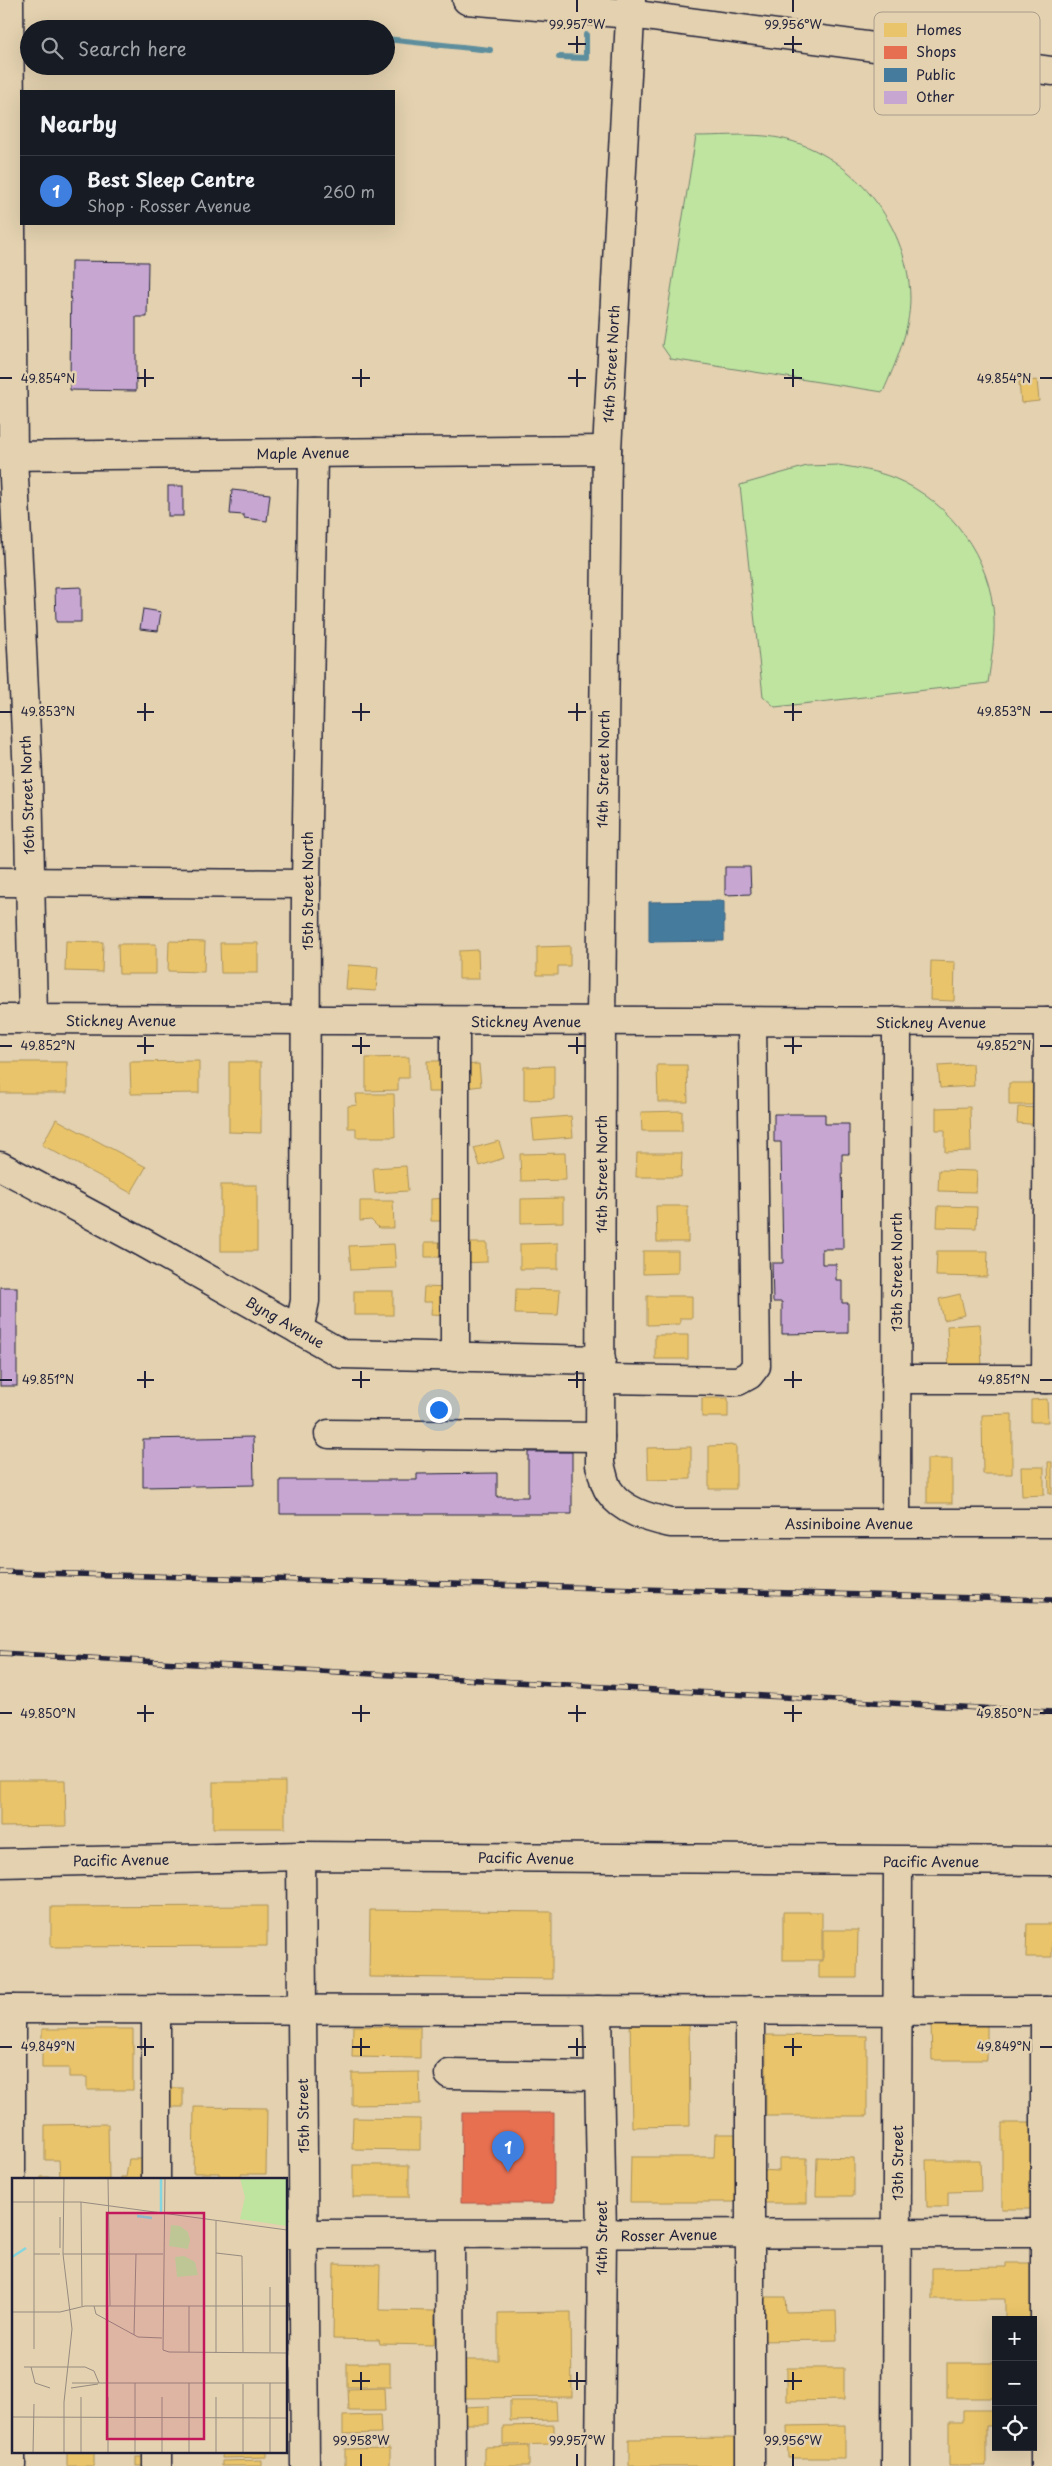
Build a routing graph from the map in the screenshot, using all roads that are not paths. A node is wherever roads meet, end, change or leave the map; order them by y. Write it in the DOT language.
graph roads {
  1 [pos="9,0"];
  2 [pos="467,0"];
  3 [pos="631,7"];
  4 [pos="874,44"];
  5 [pos="607,450"];
  6 [pos="313,453"];
  7 [pos="6,456"];
  8 [pos="0,882"];
  9 [pos="30,882"];
  10 [pos="306,884"];
  11 [pos="0,1019"];
  12 [pos="33,1019"];
  13 [pos="307,1020"];
  14 [pos="601,1020"];
  15 [pos="455,1021"];
  16 [pos="897,1021"];
  17 [pos="752,1022"];
  18 [pos="1050,1022"];
  19 [pos="0,1166"];
  20 [pos="298,1330"];
  21 [pos="455,1357"];
  22 [pos="601,1370"];
  23 [pos="896,1379"];
  24 [pos="1049,1379"];
  25 [pos="329,1434"];
  26 [pos="600,1437"];
  27 [pos="647,1517"];
  28 [pos="896,1522"];
  29 [pos="1052,1523"];
  30 [pos="301,1856"];
  31 [pos="898,1861"];
  32 [pos="1052,1862"];
  33 [pos="0,1863"];
  34 [pos="6,2009"];
  35 [pos="156,2009"];
  36 [pos="302,2010"];
  37 [pos="598,2010"];
  38 [pos="750,2010"];
  39 [pos="897,2011"];
  40 [pos="1049,2011"];
  41 [pos="449,2074"];
  42 [pos="598,2076"];
  43 [pos="156,2178"];
  44 [pos="1048,2233"];
  45 [pos="296,2234"];
  46 [pos="751,2234"];
  47 [pos="897,2234"];
  48 [pos="8,2235"];
  49 [pos="602,2235"];
  50 [pos="450,2236"];
  51 [pos="11,2466"];
  52 [pos="305,2466"];
  53 [pos="451,2466"];
  54 [pos="600,2466"];
  55 [pos="750,2466"];
  56 [pos="896,2466"];
  57 [pos="1044,2466"];
  1 -- 7 [label="street, 16th Street North"];
  2 -- 3 [label="street"];
  3 -- 4 [label="street"];
  3 -- 5 [label="street, 14th Street North"];
  5 -- 6 [label="street, Maple Avenue"];
  5 -- 14 [label="street, 14th Street North"];
  6 -- 7 [label="street, Maple Avenue"];
  6 -- 10 [label="street, 15th Street North"];
  7 -- 9 [label="street, 16th Street North"];
  8 -- 9 [label="street"];
  9 -- 10 [label="street"];
  9 -- 12 [label="street, 16th Street North"];
  10 -- 13 [label="street, 15th Street North"];
  11 -- 12 [label="street, Stickney Avenue"];
  12 -- 13 [label="street, Stickney Avenue"];
  13 -- 15 [label="street, Stickney Avenue"];
  13 -- 20 [label="street, 15th Street North"];
  14 -- 15 [label="street, Stickney Avenue"];
  14 -- 17 [label="street, Stickney Avenue"];
  14 -- 22 [label="street, 14th Street North"];
  15 -- 21 [label="street"];
  16 -- 17 [label="street, Stickney Avenue"];
  16 -- 18 [label="street, Stickney Avenue"];
  16 -- 23 [label="street, 13th Street North"];
  17 -- 22 [label="street, Byng Avenue"];
  18 -- 24 [label="street"];
  19 -- 20 [label="street, Byng Avenue"];
  20 -- 21 [label="street, Byng Avenue"];
  21 -- 22 [label="street, Byng Avenue"];
  22 -- 26 [label="street, 14th Street North"];
  23 -- 24 [label="street"];
  23 -- 28 [label="street, 13th Street North"];
  25 -- 26 [label="street"];
  26 -- 27 [label="street, 14th Street North"];
  27 -- 28 [label="street, Assiniboine Avenue"];
  28 -- 29 [label="street, Assiniboine Avenue"];
  30 -- 31 [label="street, Pacific Avenue"];
  30 -- 33 [label="street, Pacific Avenue"];
  30 -- 36 [label="street, 15th Street"];
  31 -- 32 [label="street, Pacific Avenue"];
  31 -- 39 [label="street, 13th Street"];
  34 -- 35 [label="street"];
  34 -- 48 [label="street"];
  35 -- 36 [label="street"];
  35 -- 43 [label="street"];
  36 -- 37 [label="street"];
  36 -- 45 [label="street, 15th Street"];
  37 -- 38 [label="street"];
  37 -- 42 [label="street, 14th Street"];
  38 -- 39 [label="street"];
  38 -- 46 [label="street"];
  39 -- 40 [label="street"];
  39 -- 47 [label="street, 13th Street"];
  40 -- 44 [label="street"];
  41 -- 42 [label="street"];
  42 -- 49 [label="street, 14th Street"];
  44 -- 47 [label="street, Rosser Avenue"];
  44 -- 57 [label="street"];
  45 -- 50 [label="street, Rosser Avenue"];
  45 -- 52 [label="street, 15th Street"];
  46 -- 47 [label="street, Rosser Avenue"];
  46 -- 49 [label="street, Rosser Avenue"];
  46 -- 55 [label="street"];
  47 -- 56 [label="street, 13th Street"];
  48 -- 51 [label="street"];
  49 -- 50 [label="street, Rosser Avenue"];
  49 -- 54 [label="street, 14th Street"];
  50 -- 53 [label="street"];
}
